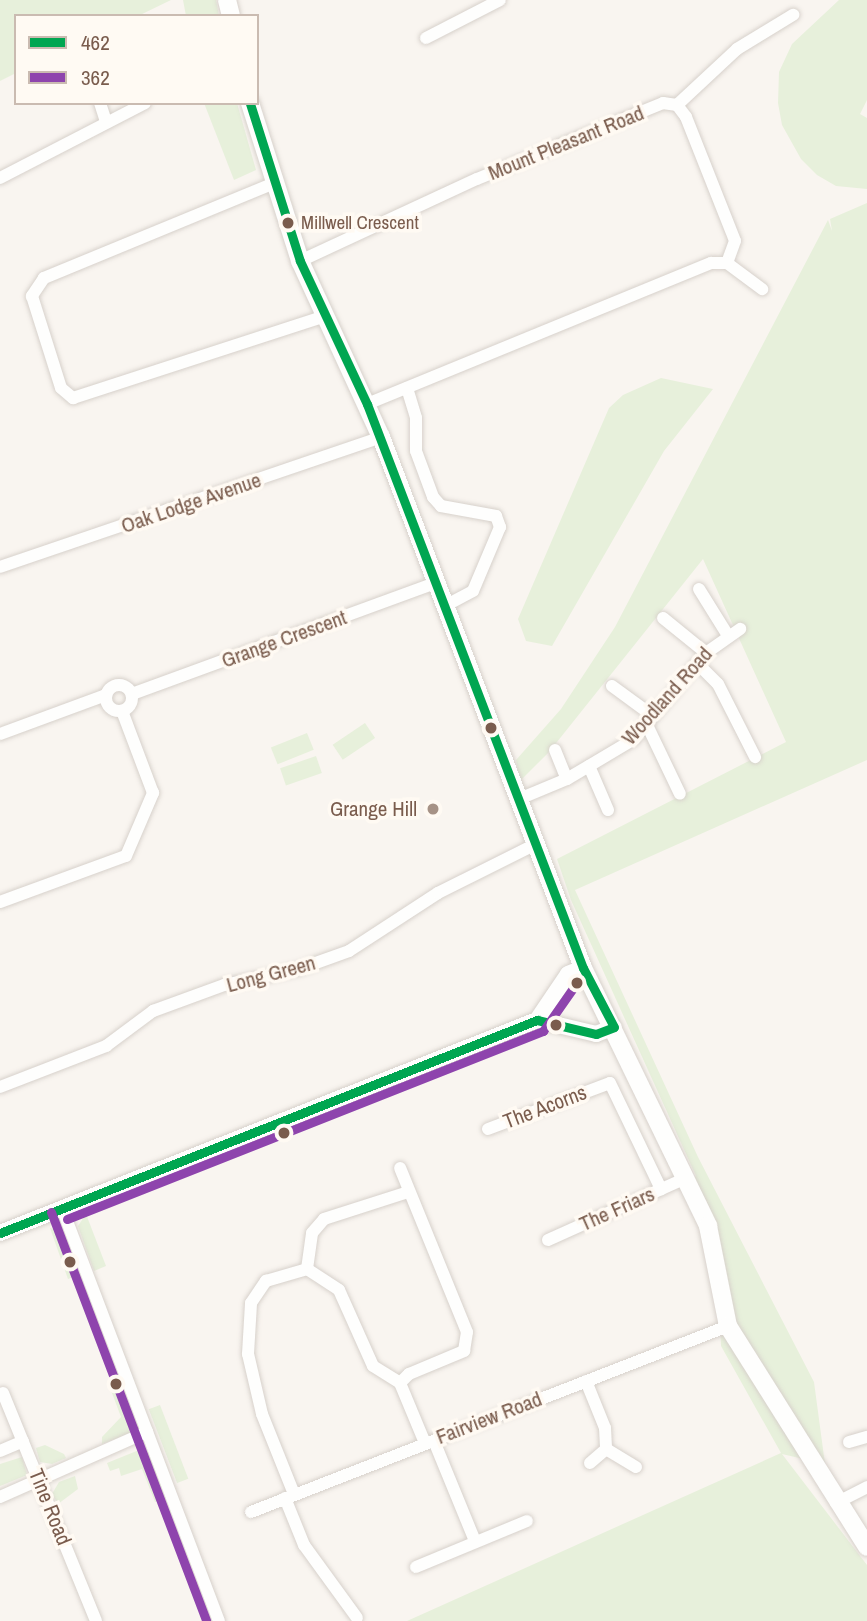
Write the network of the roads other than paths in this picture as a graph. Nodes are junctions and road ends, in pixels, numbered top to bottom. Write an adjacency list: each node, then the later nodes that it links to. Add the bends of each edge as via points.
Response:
1 (500, 0): 3 (street)
2 (793, 15): 7 (street, via 737,49)
3 (426, 38)
4 (101, 105): 8 (street)
5 (141, 105): 8 (street)
6 (251, 105): 10 (main road)
7 (677, 105): 11 (street, Mount Pleasant Road, via 663,103 502,169); 12 (street, via 686,117 735,241)
8 (106, 122): 9 (street)
9 (0, 178)
10 (272, 184): 11 (main road); 14 (street, via 44,278 32,296 61,388 74,398)
11 (300, 261): 14 (main road)
12 (727, 263): 13 (street); 15 (street, via 711,263)
13 (762, 289)
14 (323, 317): 16 (main road)
15 (407, 388): 16 (street); 21 (street, via 416,418 416,451 433,497 442,506 496,516 500,527 473,591)
16 (367, 404): 17 (main road)
17 (381, 437): 18 (street, Oak Lodge Avenue); 19 (main road)
18 (0, 567)
19 (436, 583): 21 (main road); 26 (street, Grange Crescent)
20 (699, 589): 23 (street, Woodland Road, via 734,632)
21 (445, 606): 36 (main road)
22 (663, 618): 23 (street)
23 (706, 653): 24 (street, Woodland Road)
24 (700, 666): 29 (street, Woodland Road); 32 (street, via 718,684)
25 (612, 686): 29 (street)
26 (132, 694): 27 (street, Grange Crescent, via 119,685); 28 (street, via 130,706)
27 (107, 695): 28 (street, via 110,708); 30 (street, Grange Crescent)
28 (122, 711): 39 (street, via 153,793 126,856)
29 (650, 720): 33 (street, Woodland Road, via 634,739); 35 (street)
30 (0, 734)
31 (555, 750): 34 (street)
32 (755, 757)
33 (589, 766): 34 (street, Woodland Road); 37 (street)
34 (567, 779): 36 (street, Woodland Road)
35 (680, 794)
36 (519, 799): 38 (main road)
37 (608, 810)
38 (536, 845): 40 (main road); 43 (street, Long Green, via 439,894 349,951 299,969 224,985 153,1011 106,1046)
39 (0, 902)
40 (583, 968): 41 (street, via 568,974); 42 (main road)
41 (537, 1020): 42 (street, via 596,1034); 49 (street)
42 (614, 1027): 46 (main road)
43 (0, 1087)
44 (488, 1129): 47 (street, The Acorns, via 610,1083)
45 (400, 1168): 48 (street)
46 (687, 1178): 47 (street, The Friars); 53 (main road, via 708,1226)
47 (661, 1189): 51 (street, The Friars)
48 (408, 1192): 52 (street, via 324,1219 312,1233); 55 (street, via 467,1332 464,1351 409,1374)
49 (62, 1209): 50 (street); 57 (street)
50 (0, 1233)
51 (548, 1240)
52 (307, 1269): 55 (street, via 339,1290 373,1366); 68 (street, via 266,1281 251,1303 251,1366)
53 (728, 1326): 54 (street, Fairview Road); 70 (main road)
54 (586, 1381): 60 (street, Fairview Road); 62 (street, via 604,1428)
55 (400, 1383): 60 (street)
56 (4, 1393): 59 (street, Tine Road)
57 (147, 1432): 66 (street); 78 (street)
58 (867, 1437): 61 (street)
59 (23, 1441): 63 (street); 66 (street, Tine Road)
60 (429, 1442): 68 (street, Fairview Road); 73 (street)
61 (849, 1443)
62 (606, 1449): 64 (street); 65 (street)
63 (0, 1451)
64 (590, 1463)
65 (636, 1467)
66 (39, 1478): 69 (street); 77 (street, Tine Road)
67 (867, 1487): 70 (street)
68 (289, 1496): 71 (street, Fairview Road); 76 (street, via 304,1545)
69 (0, 1497)
70 (836, 1503): 74 (main road)
71 (251, 1511)
72 (527, 1521): 73 (street)
73 (475, 1541): 75 (street)
74 (867, 1547)
75 (416, 1567)
76 (357, 1618)
77 (96, 1621)
78 (219, 1621)

